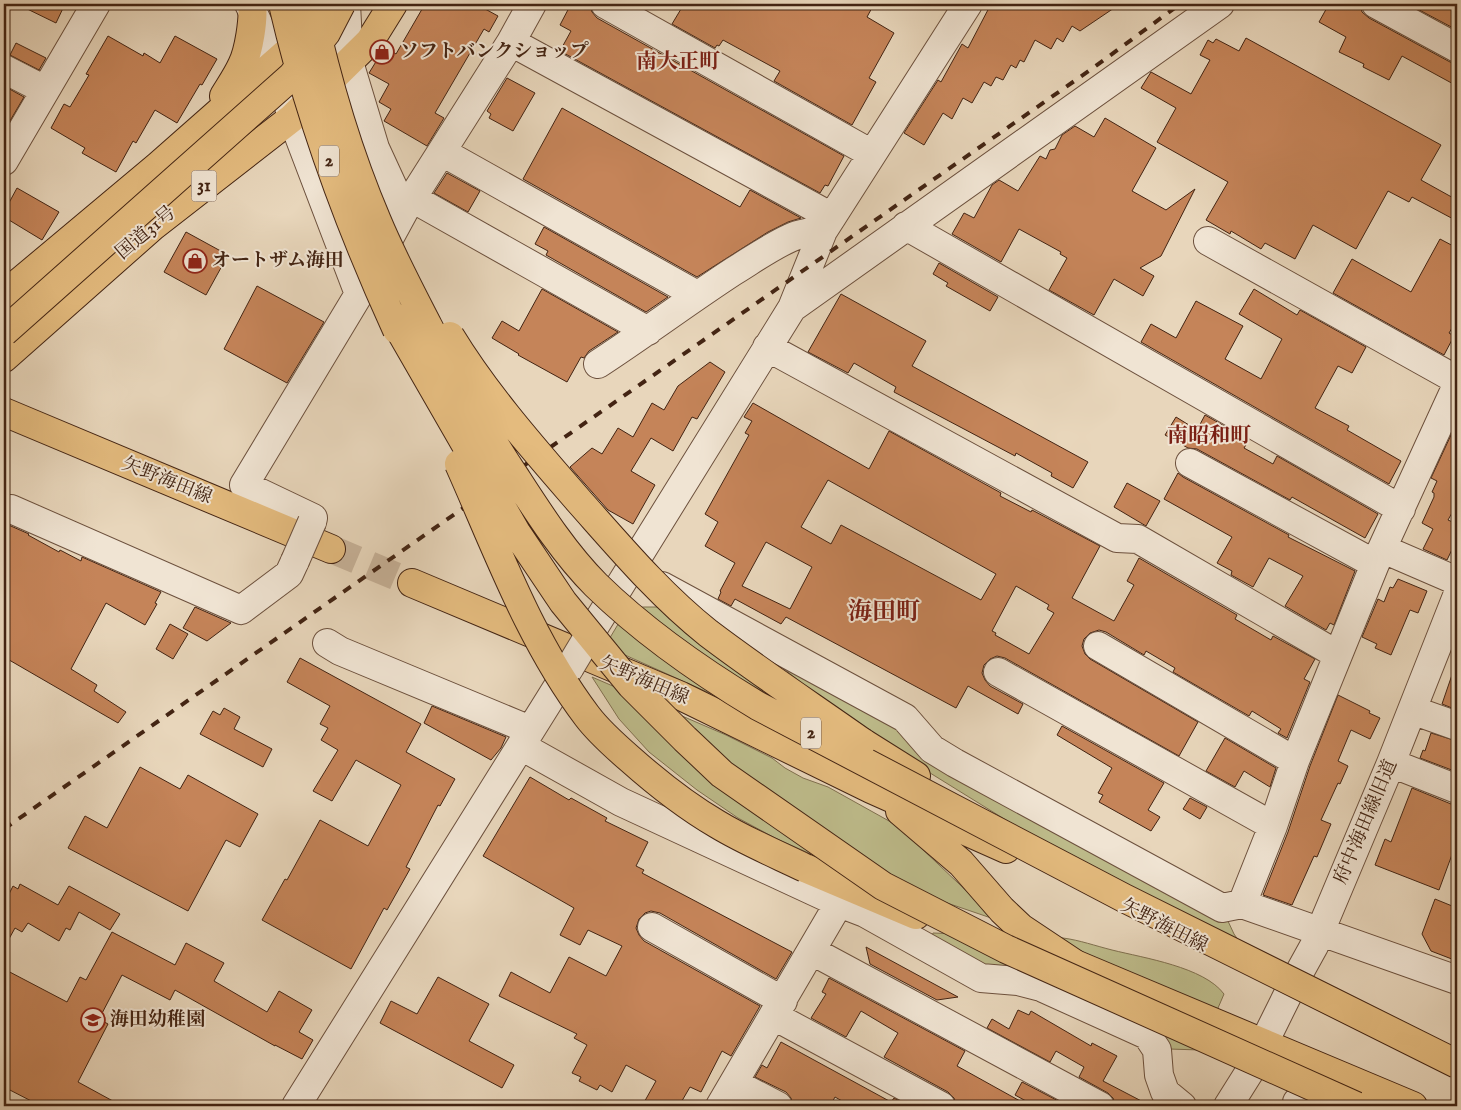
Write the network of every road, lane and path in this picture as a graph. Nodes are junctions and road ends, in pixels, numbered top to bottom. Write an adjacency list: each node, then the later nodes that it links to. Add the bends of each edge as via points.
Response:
1 (96, 4): 17 (street)
2 (283, 4): 33 (main road, 2, bridge, via 323,144)
3 (310, 4): 24 (main road, 2, bridge, via 322,62)
4 (344, 4): 14 (main road, 31); 15 (street); 35 (main road, bridge, via 292,76)
5 (393, 4): 15 (main road, 国道31号 / 31, via 370,41)
6 (532, 4): 12 (street)
7 (605, 4): 21 (street)
8 (968, 4): 21 (street)
9 (1220, 4): 27 (street)
10 (1376, 4): 13 (street)
11 (251, 6): 14 (street); 23 (main road, via 249,41 243,64 225,94)
12 (511, 42): 20 (street); 26 (street)
13 (1457, 48)
14 (276, 61): 18 (street); 23 (main road, 31)
15 (349, 62): 18 (main road, 国道31号 / 31); 25 (street, via 375,148)
16 (4, 69): 17 (street)
17 (45, 90): 19 (street)
18 (292, 118): 29 (street); 37 (main road, 国道31号 / 31, via 152,227)
19 (14, 121): 22 (street)
20 (442, 152): 25 (street); 31 (street)
21 (872, 154): 26 (street)
22 (4, 161)
23 (158, 166): 30 (main road, 31)
24 (362, 186): 63 (main road, bridge, via 455,344 487,391 528,442 669,598 707,632 862,742 1009,830); 75 (main road, 2, bridge, via 454,377 496,448 557,538 595,584 646,630 721,684 758,706 1124,898)
25 (408, 205): 29 (street); 34 (street)
26 (827, 224): 31 (street, via 790,238); 32 (street)
27 (906, 226): 32 (street); 43 (street)
28 (1208, 241): 39 (street)
29 (359, 294): 44 (street, bridge, via 244,484 314,518 289,574 241,610)
30 (4, 295)
31 (698, 295): 34 (street)
32 (792, 308): 36 (street)
33 (390, 312): 69 (main road, bridge, via 543,646 588,717 614,746 679,799 718,825 805,868 918,915); 84 (main road, 2, bridge, via 516,532 563,602 631,685 722,774 883,886 1006,949)
34 (648, 331): 38 (street)
35 (4, 332)
36 (767, 347): 47 (street); 53 (street, via 1117,538 1138,539)
37 (4, 358)
38 (598, 364)
39 (1457, 380)
40 (1457, 385): 43 (street)
41 (4, 412): 45 (main road, 矢野海田線)
42 (1190, 463): 46 (street)
43 (1401, 509): 46 (street)
44 (11, 510)
45 (331, 549)
46 (1379, 557): 48 (street); 53 (street)
47 (630, 568): 57 (street, bridge); 65 (street, via 905,718 932,748 955,763 1222,908)
48 (1457, 581)
49 (412, 583): 60 (main road, 矢野海田線, via 680,696)
50 (1457, 596): 55 (street, 府中海田線旧道)
51 (327, 643): 57 (street)
52 (1098, 646): 58 (street)
53 (1338, 655): 58 (street)
54 (998, 672): 62 (street)
55 (1412, 710): 56 (street); 59 (street, 府中海田線旧道)
56 (1457, 726)
57 (526, 738): 64 (street, via 621,802); 77 (street)
58 (1294, 761): 62 (street)
59 (1391, 763): 61 (street); 67 (street, 府中海田線旧道)
60 (871, 789): 63 (main road, 矢野海田線); 69 (main road, 矢野海田線, via 961,863 1021,928)
61 (1457, 789)
62 (1272, 826): 65 (street)
63 (1078, 881): 71 (main road, 矢野海田線, via 1238,963)
64 (839, 903): 68 (street); 82 (street, via 865,913 980,978 1018,981 1041,987 1147,1035 1158,1050 1159,1075 1165,1092)
65 (1242, 904): 67 (street)
66 (652, 927): 72 (street)
67 (1320, 931): 70 (street); 71 (street, 府中海田線旧道)
68 (812, 951): 72 (street); 81 (street)
69 (1075, 964): 73 (main road, 矢野海田線)
70 (1457, 980)
71 (1293, 984): 73 (street, 府中海田線旧道); 74 (main road, 矢野海田線)
72 (779, 1009): 76 (street); 80 (street)
73 (1264, 1044): 83 (street, 府中海田線旧道); 85 (main road, 矢野海田線)
74 (1445, 1049): 75 (main road, 矢野海田線)
75 (1457, 1063)
76 (734, 1083): 78 (street); 79 (street)
77 (296, 1106)
78 (720, 1106)
79 (778, 1106)
80 (941, 1106)
81 (1100, 1106)
82 (1182, 1106)
83 (1228, 1106)
84 (1356, 1106)
85 (1413, 1106)

